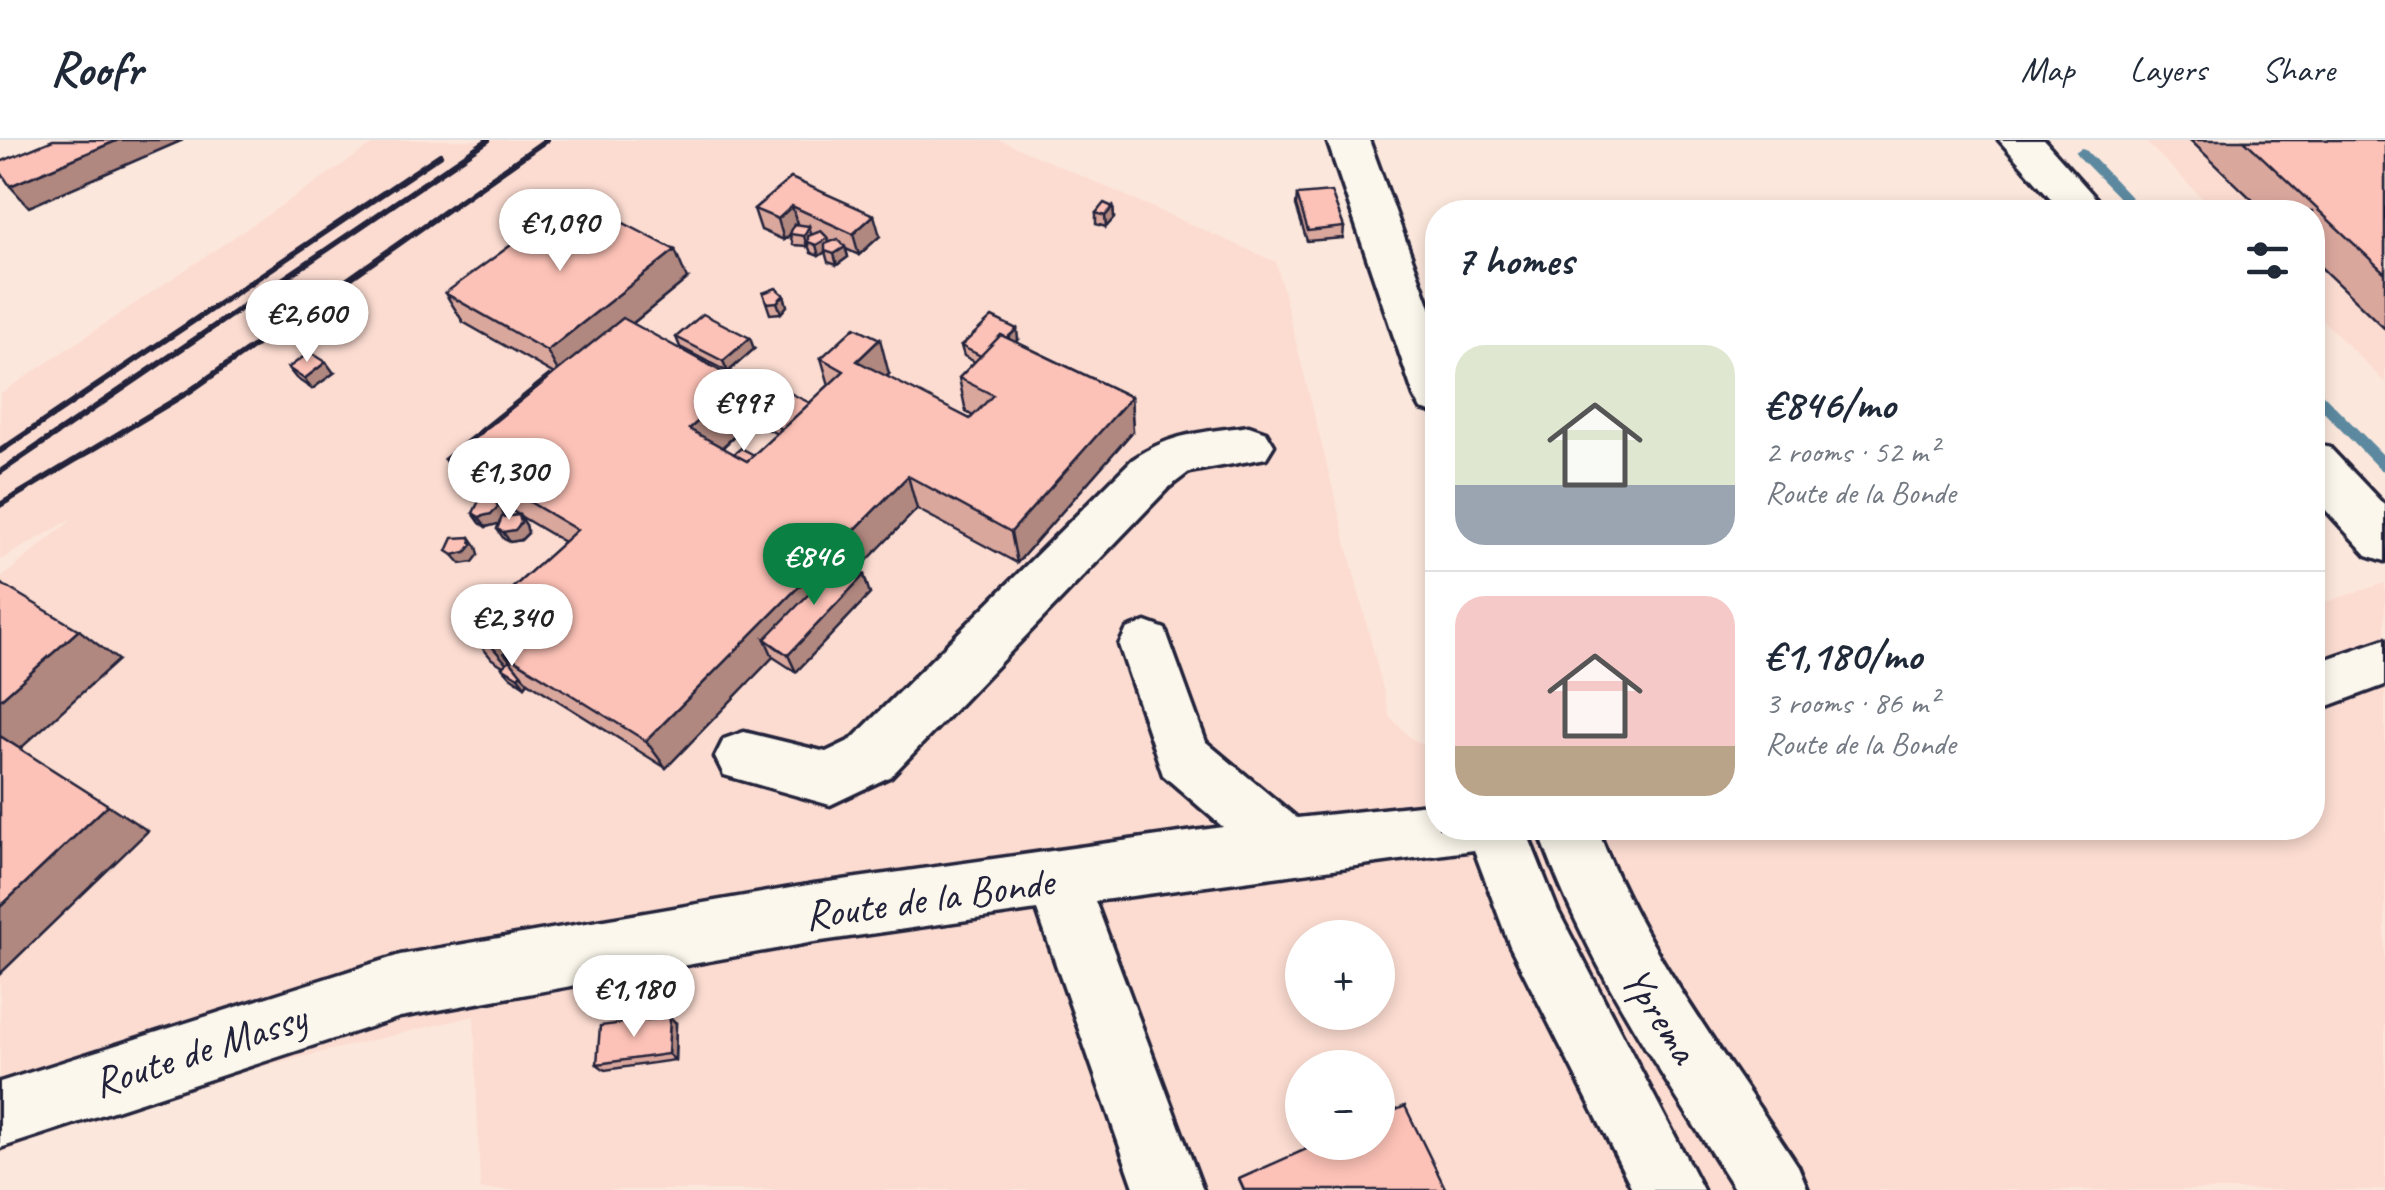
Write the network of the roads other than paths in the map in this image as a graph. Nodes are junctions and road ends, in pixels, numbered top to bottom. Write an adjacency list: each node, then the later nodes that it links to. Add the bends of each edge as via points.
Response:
1 (1348, 140): 4 (street)
2 (2020, 140): 3 (street)
3 (2075, 200)
4 (1425, 359)
5 (1249, 445): 11 (street, via 1177,455 1150,474 871,758 830,779)
6 (2325, 475): 7 (street)
7 (2385, 540)
8 (1146, 645): 15 (street, via 1184,757)
9 (2385, 662): 10 (street)
10 (2325, 683)
11 (744, 757)
12 (1425, 832): 15 (street, Route de la Bonde)
13 (1500, 840): 20 (street, via 1532,925)
14 (1572, 840): 21 (street, Yprema, via 1612,940)
15 (1287, 846): 16 (street, Route de la Bonde)
16 (1056, 878): 17 (street, Route de la Bonde); 19 (street)
17 (400, 986): 18 (street, Route de Massy)
18 (0, 1115)
19 (1169, 1190)
20 (1670, 1190)
21 (1774, 1190)

